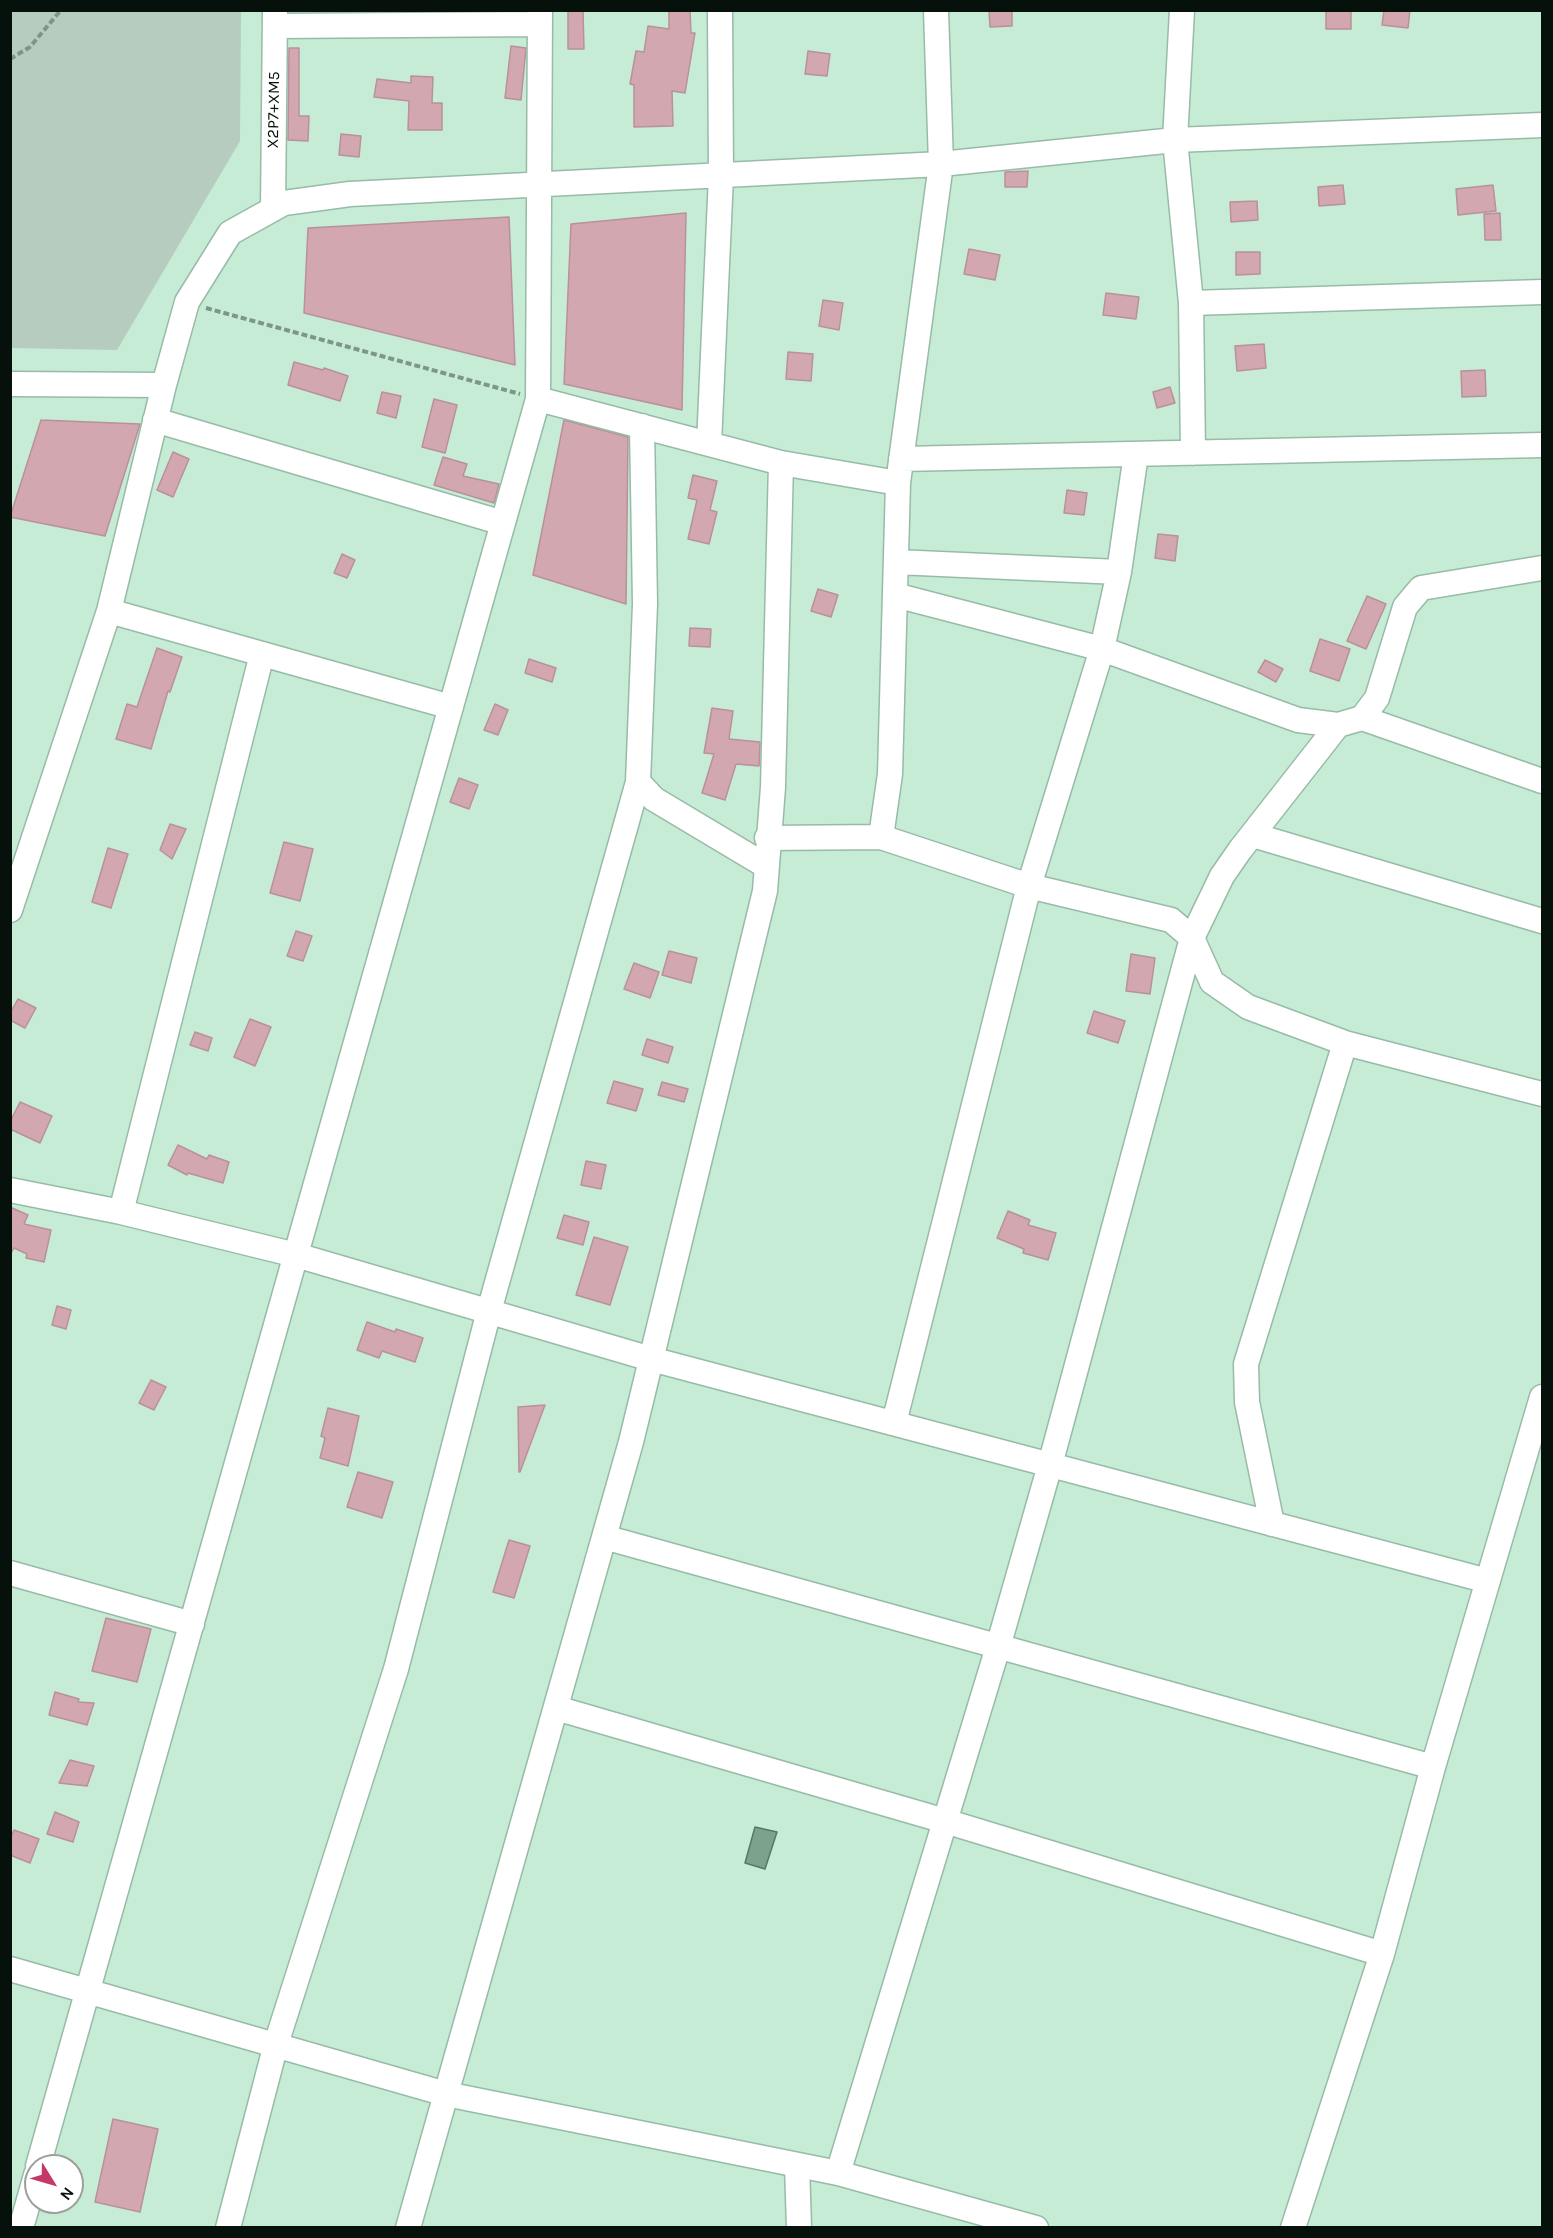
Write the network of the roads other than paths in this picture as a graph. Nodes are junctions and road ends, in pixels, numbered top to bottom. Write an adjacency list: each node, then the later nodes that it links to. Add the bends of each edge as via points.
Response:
1 (720, 10): 9 (street)
2 (936, 10): 8 (street)
3 (1182, 10): 7 (street)
4 (540, 17): 5 (street); 10 (street)
5 (275, 18): 11 (street, X2P7+XM5)
6 (1542, 125): 7 (street)
7 (1175, 140): 8 (street); 13 (street)
8 (941, 164): 9 (street); 23 (street)
9 (721, 176): 10 (street); 19 (street)
10 (539, 186): 11 (street, via 350,194 284,203); 16 (street)
11 (273, 209): 15 (street, via 230,233 187,302)
12 (1542, 292): 13 (street)
13 (1191, 303): 21 (street)
14 (10, 384): 15 (street)
15 (164, 385): 17 (street)
16 (538, 399): 18 (street); 26 (street)
17 (155, 420): 26 (street); 31 (street)
18 (642, 426): 19 (street); 38 (street, via 645,603)
19 (709, 444): 24 (street)
20 (1542, 445): 21 (street)
21 (1193, 453): 22 (street)
22 (1136, 454): 23 (street); 29 (street)
23 (901, 459): 25 (street)
24 (781, 463): 25 (street); 41 (street, via 772,787)
25 (898, 483): 27 (street)
26 (503, 523): 34 (street)
27 (896, 562): 29 (street); 30 (street)
28 (1542, 568): 35 (street, via 1421,588 1405,607 1377,698)
29 (1119, 572): 32 (street)
30 (895, 594): 32 (street); 40 (street, via 890,774)
31 (109, 611): 33 (street); 44 (street)
32 (1102, 649): 36 (street, via 1298,720); 43 (street)
33 (262, 654): 34 (street); 50 (street)
34 (451, 707): 51 (street)
35 (1362, 718): 36 (street); 37 (street)
36 (1338, 725): 39 (street)
37 (1542, 781)
38 (638, 782): 42 (street, via 654,799); 52 (street)
39 (1253, 835): 45 (street); 46 (street, via 1222,876)
40 (881, 837): 41 (street); 43 (street)
41 (767, 838): 42 (street)
42 (766, 866): 53 (street, via 765,891)
43 (1029, 886): 46 (street, via 1171,920); 55 (street)
44 (10, 910)
45 (1542, 921)
46 (1192, 938): 47 (street, via 1212,982 1239,1001); 57 (street)
47 (1345, 1043): 48 (street); 58 (street, via 1246,1364 1247,1402)
48 (1542, 1094)
49 (10, 1190): 50 (street)
50 (121, 1212): 51 (street)
51 (296, 1255): 52 (street); 62 (street)
52 (489, 1311): 53 (street); 70 (street, via 396,1669)
53 (651, 1359): 55 (street); 59 (street)
54 (1542, 1397): 56 (street)
55 (894, 1423): 57 (street)
56 (1536, 1442): 61 (street)
57 (1050, 1465): 58 (street); 63 (street)
58 (1272, 1524): 61 (street)
59 (604, 1537): 63 (street); 64 (street)
60 (10, 1573): 62 (street)
61 (1488, 1581): 65 (street)
62 (192, 1623): 69 (street)
63 (998, 1647): 65 (street); 66 (street)
64 (556, 1708): 66 (street); 71 (street)
65 (1433, 1767): 67 (street)
66 (945, 1821): 67 (street); 74 (street)
67 (1382, 1954): 79 (street)
68 (10, 1969): 69 (street)
69 (88, 1989): 70 (street); 72 (street)
70 (276, 2044): 71 (street); 75 (street)
71 (446, 2094): 73 (street); 76 (street)
72 (41, 2154)
73 (797, 2165): 74 (street); 77 (street)
74 (838, 2173): 78 (street)
75 (228, 2228)
76 (408, 2228)
77 (799, 2228)
78 (1035, 2228)
79 (1293, 2228)

